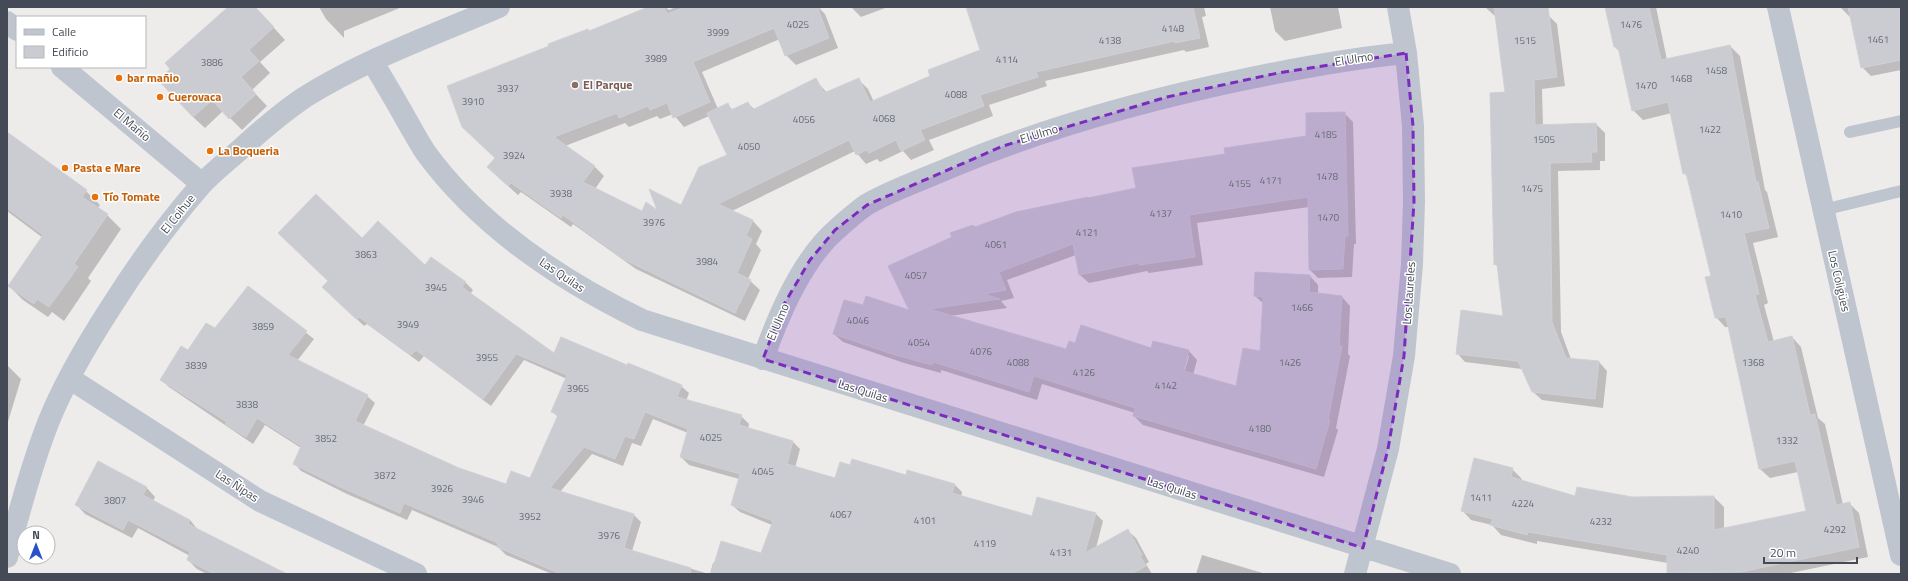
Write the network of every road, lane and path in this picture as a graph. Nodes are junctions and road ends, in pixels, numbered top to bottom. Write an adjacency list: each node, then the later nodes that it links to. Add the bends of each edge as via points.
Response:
1 (499, 7): 7 (street, El Coihue)
2 (1398, 7): 6 (street, Los Laureles)
3 (1778, 7): 13 (street, Los Coligües)
4 (7, 22): 5 (street)
5 (16, 29)
6 (1406, 53): 14 (street, El Ulmo, via 1371,56 1278,73 1144,103 1004,146 867,205 835,230 810,260 783,306); 16 (street, Los Laureles, via 1413,126 1412,264 1404,356 1388,449)
7 (372, 61): 11 (street, El Coihue, via 337,78 297,103 254,137); 14 (street, Las Quilas, via 425,152 470,206 503,233 600,300 642,320)
8 (63, 68): 11 (street, El Mañío)
9 (1901, 121): 10 (lane)
10 (1850, 132)
11 (202, 184): 15 (street, El Coihue, via 128,280)
12 (1901, 191): 13 (lane)
13 (1823, 210): 17 (street, Los Coligües)
14 (764, 359): 16 (street, Las Quilas)
15 (69, 378): 18 (street, El Coihue, via 48,423); 19 (street, Las Ñipas, via 260,501)
16 (1363, 548): 20 (street, Los Laureles); 21 (street, Las Quilas)
17 (1901, 554)
18 (7, 557)
19 (416, 574)
20 (1355, 574)
21 (1450, 574)

